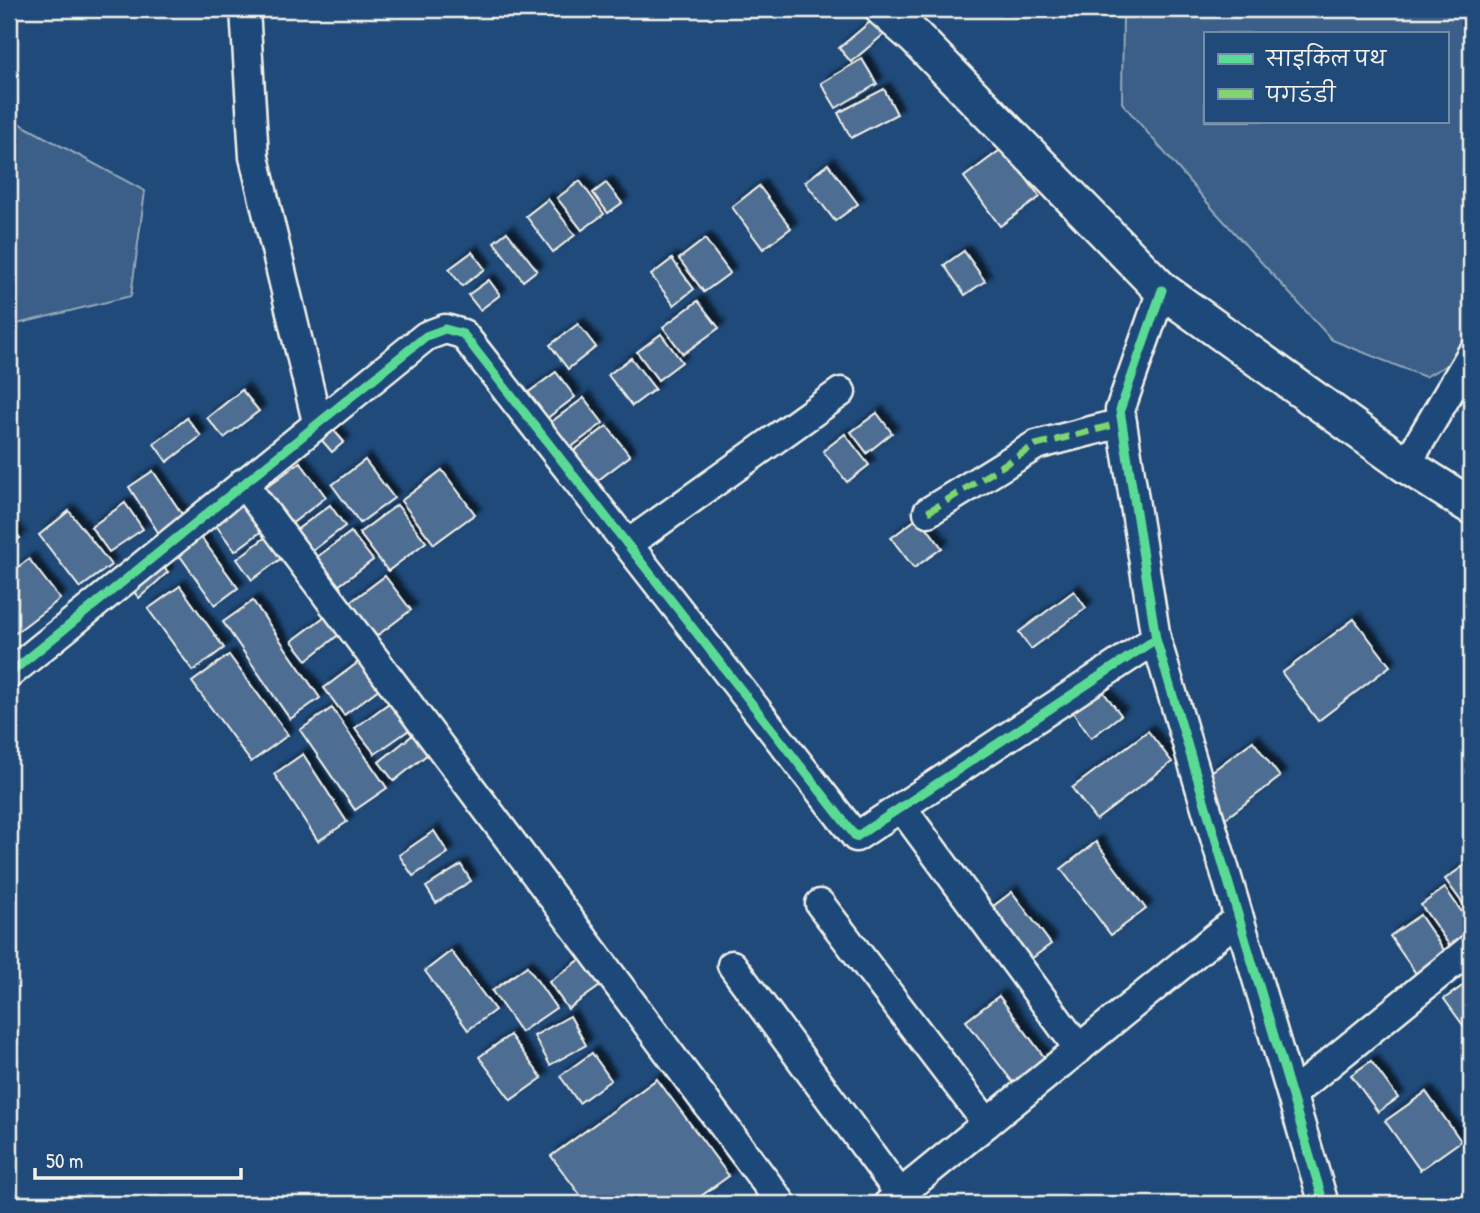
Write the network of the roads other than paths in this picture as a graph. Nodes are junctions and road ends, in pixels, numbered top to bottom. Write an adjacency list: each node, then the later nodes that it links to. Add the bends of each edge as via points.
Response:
1 (245, 9): 6 (street, via 254,157)
2 (883, 9): 3 (street)
3 (1162, 290): 7 (street, via 1120,410); 8 (street)
4 (1471, 355): 8 (street)
5 (841, 392): 12 (street)
6 (317, 422): 9 (street); 12 (street, via 426,336 445,329 463,334)
7 (1122, 423): 11 (street, via 1036,445); 13 (street)
8 (1406, 465): 10 (street)
9 (243, 483): 14 (street); 24 (street)
10 (1471, 506)
11 (928, 512)
12 (628, 544): 15 (street, via 856,837)
13 (1156, 639): 15 (street); 17 (street)
14 (9, 674)
15 (901, 807): 20 (street)
16 (820, 904): 22 (street)
17 (1239, 918): 20 (street); 21 (street)
18 (1471, 948): 21 (street)
19 (732, 965): 23 (street)
20 (1079, 1049): 22 (street)
21 (1292, 1094): 25 (street)
22 (987, 1123): 23 (street)
23 (894, 1199)
24 (782, 1204)
25 (1324, 1204)

